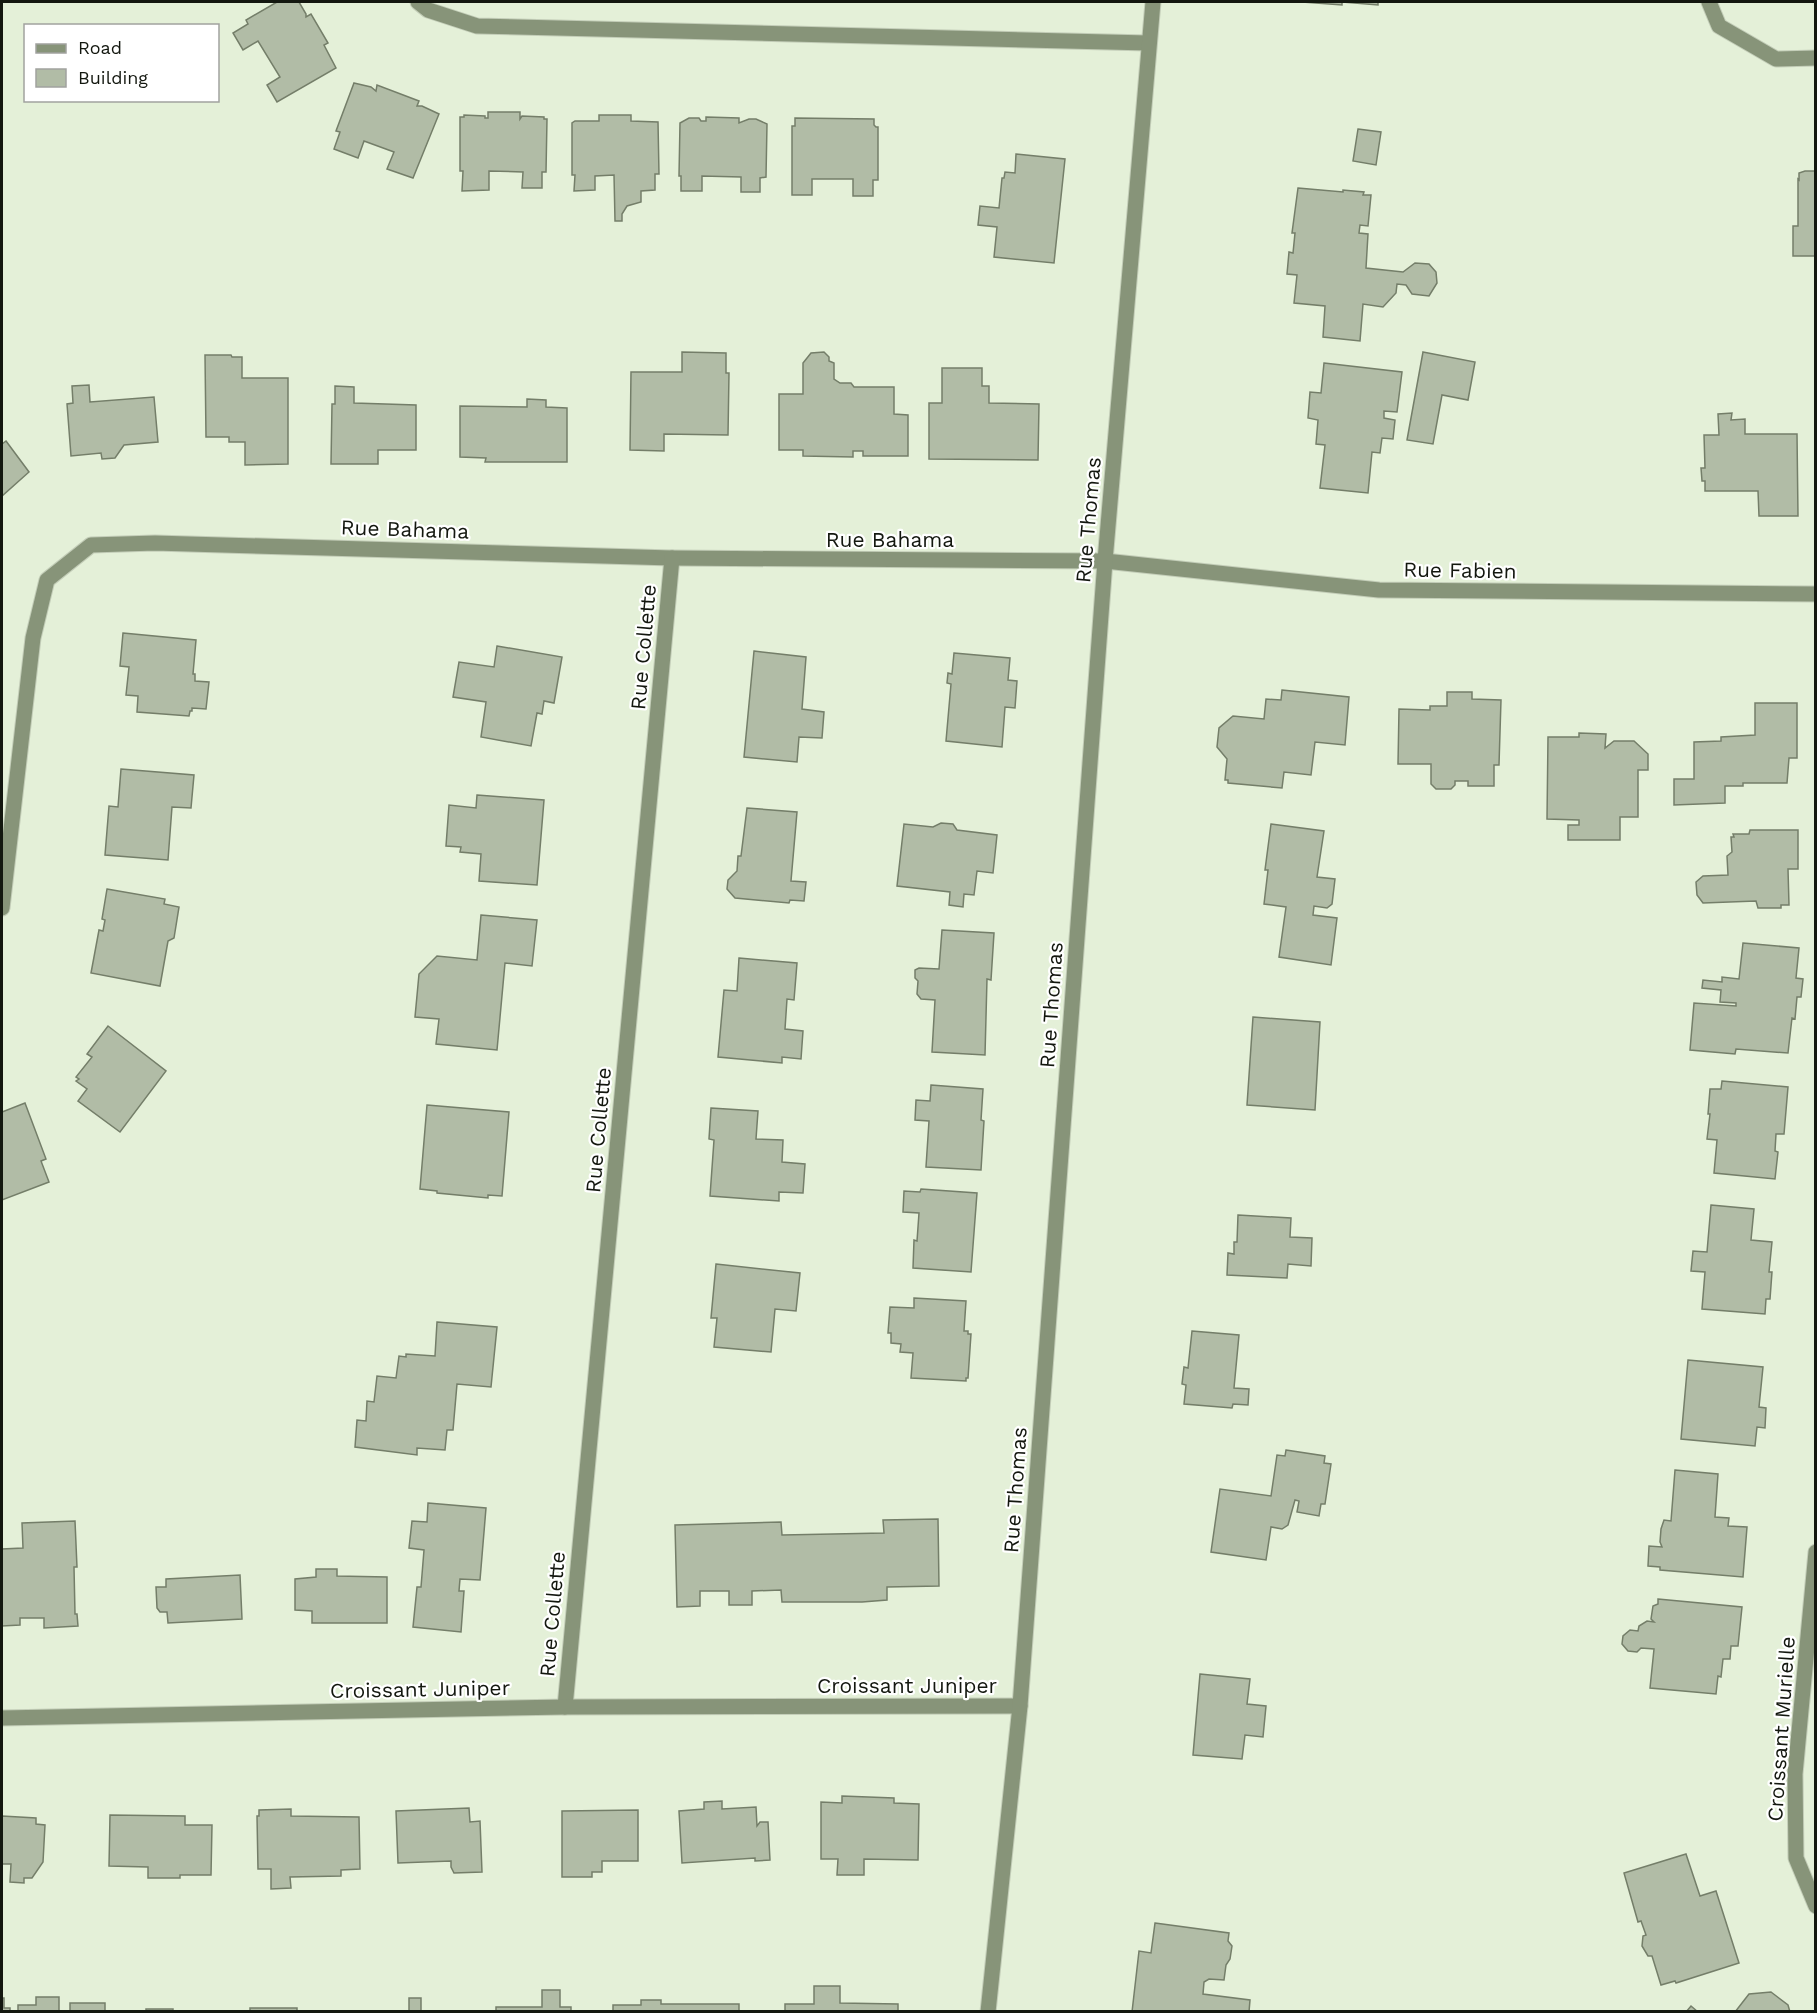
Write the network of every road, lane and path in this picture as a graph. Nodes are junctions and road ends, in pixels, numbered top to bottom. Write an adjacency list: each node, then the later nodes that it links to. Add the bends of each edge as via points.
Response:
1 (418, 2): 4 (street, via 428,10 477,26)
2 (1153, 2): 4 (street, Rue Thomas)
3 (1709, 2): 5 (street, via 1719,26 1776,59)
4 (1148, 43): 7 (street, Rue Thomas)
5 (1815, 58)
6 (672, 558): 7 (street, Rue Bahama); 9 (street, Rue Bahama, via 155,543 91,545 47,580 33,638); 12 (street, Rue Collette)
7 (1105, 561): 8 (street, Rue Fabien, via 1379,590); 11 (street, Rue Thomas)
8 (1815, 594)
9 (2, 908)
10 (1815, 1552): 14 (street, Croissant Murielle, via 1796,1786 1796,1858)
11 (1020, 1706): 12 (street, Croissant Juniper); 15 (street, Rue Thomas)
12 (564, 1707): 13 (street, Croissant Juniper)
13 (2, 1718)
14 (1815, 1906)
15 (988, 2012)

